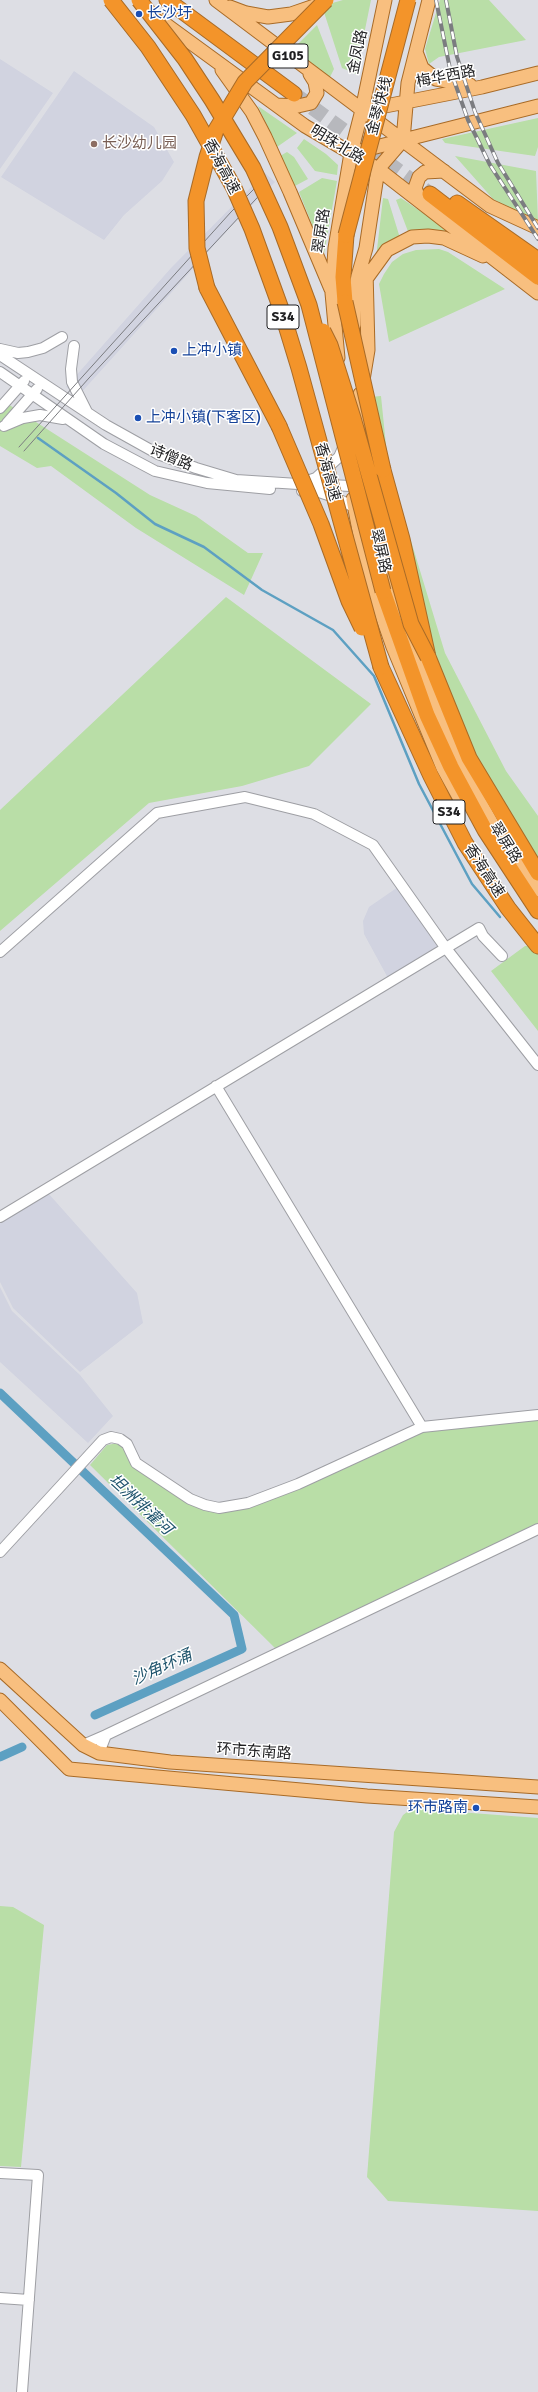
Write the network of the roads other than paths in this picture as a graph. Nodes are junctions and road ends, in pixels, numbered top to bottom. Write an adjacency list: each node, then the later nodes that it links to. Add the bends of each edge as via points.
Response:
1 (111, 0): 54 (highway, 香海高速 / S34, bridge, via 170,78 234,188 281,309)
2 (133, 0): 13 (main road, 明珠北路)
3 (139, 0): 34 (highway, 香海高速 / S34, bridge, via 197,76 253,168 280,227)
4 (167, 0): 5 (highway, G105, via 297,90)
5 (184, 0)
6 (326, 0): 58 (highway, bridge, via 245,82 216,130 204,164 196,201 197,248 208,288 279,426 322,524 350,601)
7 (332, 0): 11 (main road, via 291,14 268,17 246,13)
8 (385, 0): 20 (main road, 金凤路)
9 (408, 0): 57 (highway, 金琴快线, bridge, via 346,235 343,277 346,302 383,470 402,539)
10 (429, 0): 12 (main road)
11 (217, 1): 14 (main road, G105)
12 (416, 52): 16 (main road, via 422,68 436,80); 17 (main road)
13 (217, 62): 18 (main road, 明珠北路); 32 (main road, via 252,112 265,137)
14 (307, 70): 18 (main road, via 315,82 315,99 304,106); 20 (main road, G105)
15 (538, 73): 16 (main road, 梅华西路)
16 (482, 87): 17 (main road, 梅华西路)
17 (405, 102): 20 (main road, 梅华西路); 21 (main road)
18 (277, 105): 22 (main road, 明珠北路, via 305,126)
19 (538, 106): 21 (main road)
20 (362, 110): 21 (main road, G105); 22 (main road)
21 (403, 140): 22 (main road); 23 (main road); 24 (main road, G105)
22 (351, 153): 23 (main road, 明珠北路); 32 (main road, 翠屏路, via 335,248)
23 (378, 169): 25 (main road, 明珠北路); 27 (main road, 翠屏路)
24 (444, 171): 25 (main road, via 425,172 419,176 415,188); 26 (main road, G105, via 490,206)
25 (428, 194): 28 (highway, 明珠北路); 29 (main road, 明珠北路); 30 (highway, 明珠北路)
26 (538, 228)
27 (366, 248): 31 (main road); 44 (main road, 翠屏路, via 358,276 354,315)
28 (538, 260)
29 (495, 262): 31 (main road, via 449,240 436,236 420,236 387,250); 33 (main road, 明珠北路)
30 (538, 277)
31 (366, 279): 44 (main road, via 368,350)
32 (332, 293): 49 (main road, 翠屏路)
33 (538, 293)
34 (309, 305): 57 (highway, bridge, via 330,345 411,624); 61 (highway, 香海高速 / S34, bridge, via 383,591 427,715 485,830)
35 (62, 337): 37 (street, via 43,348 28,352 18,353)
36 (74, 346): 46 (street, via 72,382)
37 (0, 349)
38 (0, 356): 40 (street, 诗僧路)
39 (0, 372): 42 (street, 诗僧路)
40 (29, 376): 41 (street, 诗僧路); 42 (street)
41 (42, 384): 43 (street); 46 (street, 诗僧路)
42 (20, 385): 43 (street, 诗僧路); 45 (street)
43 (33, 394): 47 (street, 诗僧路); 48 (street)
44 (360, 396): 50 (main road, 翠屏路)
45 (0, 408)
46 (88, 414): 51 (street, 诗僧路, via 158,454 196,468 236,480)
47 (73, 422): 48 (street, via 44,414 23,418); 53 (street, 诗僧路, via 104,444 155,471 252,488)
48 (2, 428)
49 (346, 440): 51 (street, 诗僧路, via 339,457 326,471 316,478); 52 (main road, 翠屏路)
50 (366, 448): 52 (street, via 361,468); 55 (main road, 翠屏路)
51 (298, 484): 52 (street)
52 (349, 484): 53 (street); 55 (street, via 364,492); 56 (main road, 翠屏路)
53 (319, 492): 54 (street, 诗僧路)
54 (334, 497): 56 (street, 诗僧路); 58 (highway, 香海高速 / S34, bridge)
55 (372, 501): 60 (main road, 翠屏路, via 409,643 458,763 498,834)
56 (354, 507): 62 (main road, 翠屏路, via 372,587 418,712 443,768 477,829)
57 (428, 657): 59 (highway, via 469,758)
58 (381, 667): 63 (highway, 香海高速 / S34, via 465,843 508,908)
59 (538, 873)
60 (538, 890)
61 (538, 911)
62 (538, 918)
63 (538, 946)
64 (445, 947): 65 (street, via 373,844 314,814 245,797 157,812); 66 (street, via 479,928); 67 (street); 68 (street)
65 (0, 952)
66 (502, 956)
67 (538, 1065)
68 (216, 1086): 69 (street); 71 (street)
69 (0, 1217)
70 (538, 1415): 71 (street)
71 (422, 1427): 73 (street, via 298,1484 248,1504 220,1508 204,1505 190,1498 136,1463 127,1444 110,1437 103,1440)
72 (538, 1529): 76 (street)
73 (0, 1552)
74 (0, 1669): 77 (main road, 环市东南路)
75 (0, 1700): 80 (main road, via 69,1769 367,1796)
76 (106, 1735): 77 (street); 78 (street)
77 (83, 1744): 78 (main road, 环市东南路)
78 (99, 1754): 79 (main road, 环市东南路, via 170,1762)
79 (538, 1787)
80 (538, 1807)
81 (0, 2173): 83 (street, via 38,2174)
82 (0, 2298): 83 (street)
83 (28, 2300): 84 (street)
84 (22, 2392)

